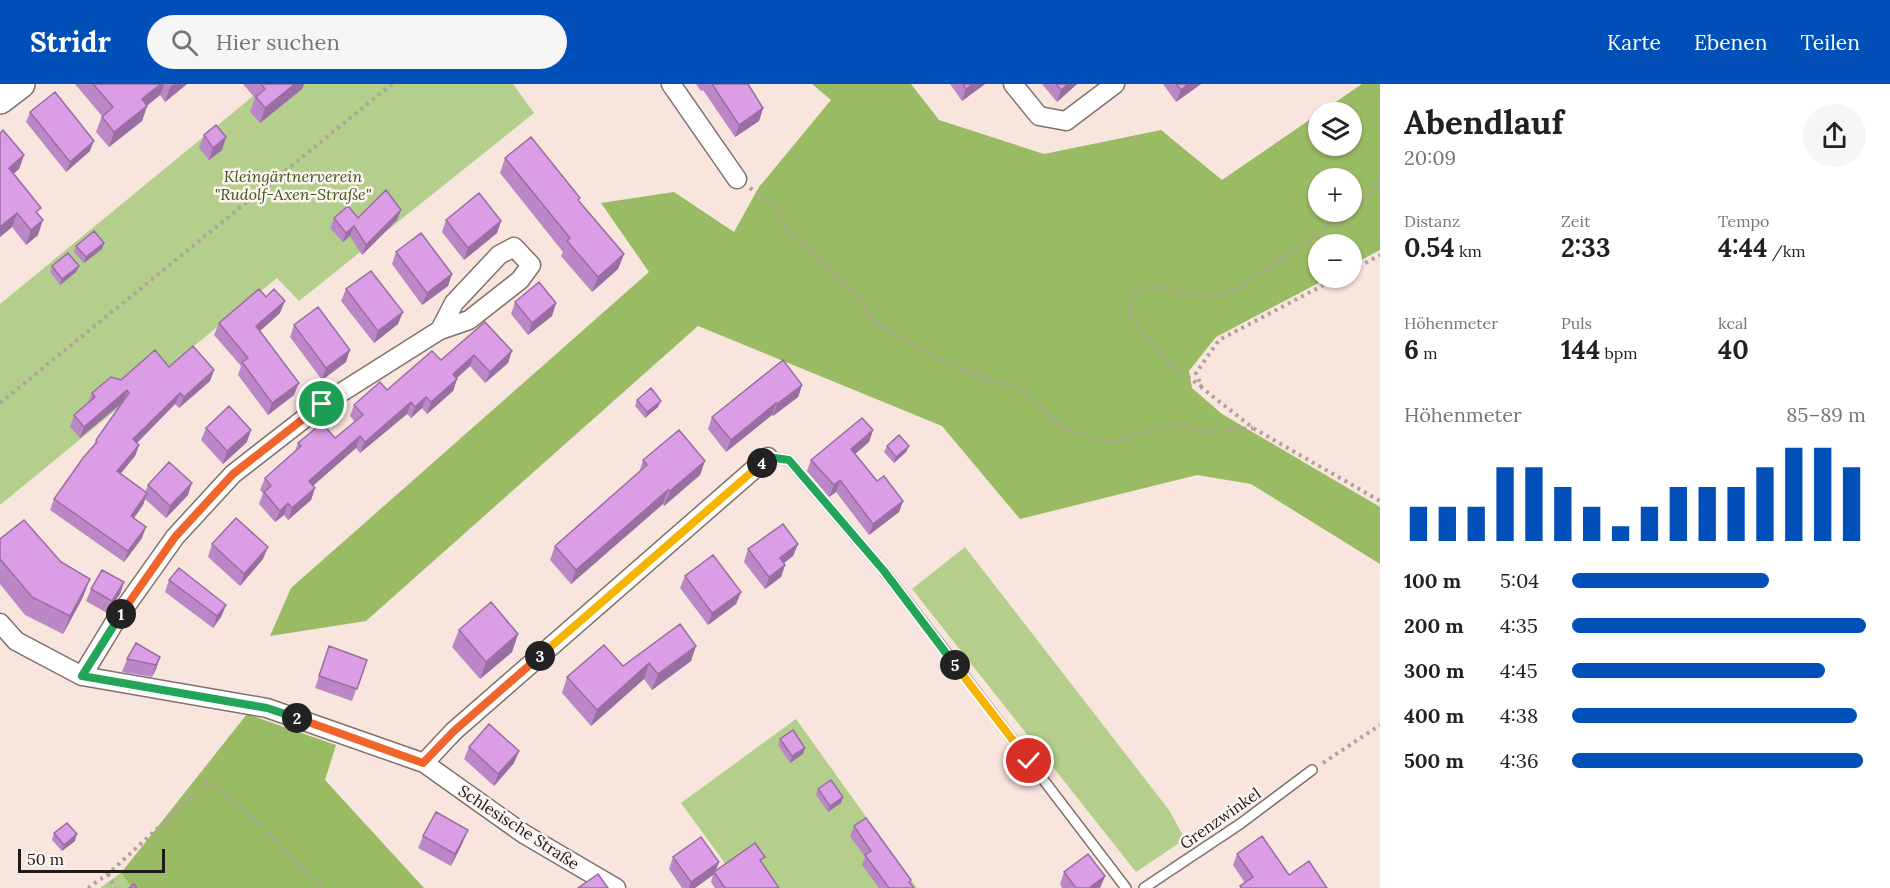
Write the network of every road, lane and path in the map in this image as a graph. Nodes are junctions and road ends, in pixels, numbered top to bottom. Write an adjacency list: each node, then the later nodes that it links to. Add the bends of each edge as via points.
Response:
1 (21, 84): 6 (main road)
2 (392, 84): 16 (path)
3 (671, 84): 7 (street)
4 (1013, 84): 5 (street, via 1039,116 1066,121)
5 (1114, 84)
6 (0, 100)
7 (737, 179): 17 (path, via 778,208 786,230 866,304 871,320 947,364 1023,391 1065,429 1109,442 1181,424 1207,432)
8 (1380, 179): 9 (path)
9 (1362, 200)
10 (1334, 222): 15 (path, via 1240,287 1213,297 1144,288 1132,299 1129,316 1169,363)
11 (1380, 255): 12 (path)
12 (1362, 265)
13 (1319, 288): 15 (path, via 1219,340 1196,373)
14 (440, 330): 14 (street, via 469,320 520,280 531,265 514,247 498,255 454,303); 21 (street, via 322,404 233,474 175,537)
15 (1202, 388): 17 (path)
16 (0, 403)
17 (1252, 428): 19 (path)
18 (768, 457): 23 (street, via 454,731); 30 (lane, via 789,460 884,571)
19 (1380, 501)
20 (0, 623): 21 (street, Schlesische Straße, via 16,641)
21 (82, 676): 23 (street, Schlesische Straße, via 267,708)
22 (1380, 725): 24 (path)
23 (423, 763): 29 (street, Schlesische Straße, via 524,834)
24 (1312, 770): 31 (lane, Grenzwinkel)
25 (108, 874): 26 (path); 27 (path); 28 (path, via 209,781 262,825)
26 (88, 888)
27 (114, 888)
28 (320, 888)
29 (616, 888)
30 (1126, 888)
31 (1144, 888)

